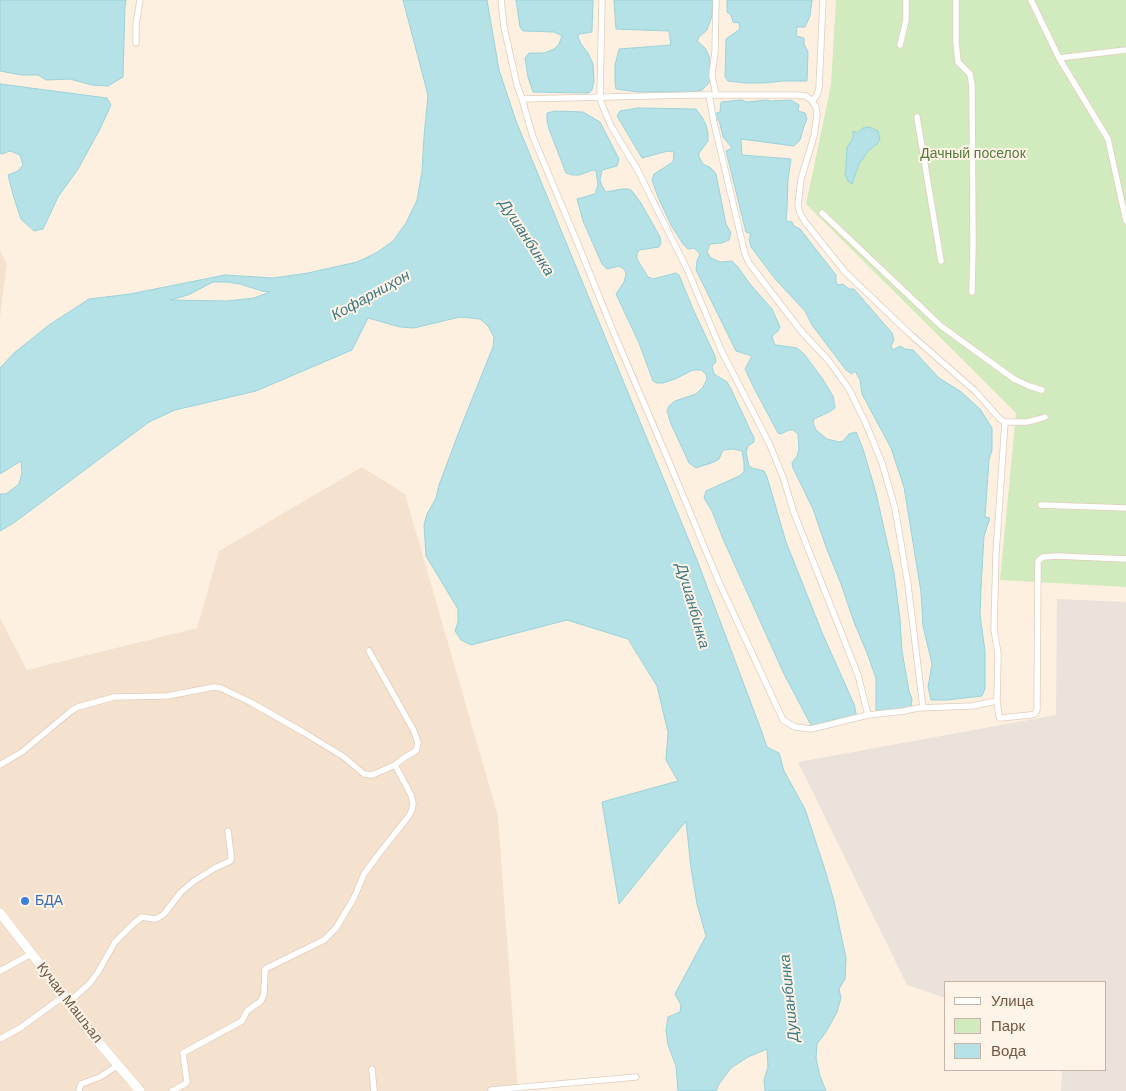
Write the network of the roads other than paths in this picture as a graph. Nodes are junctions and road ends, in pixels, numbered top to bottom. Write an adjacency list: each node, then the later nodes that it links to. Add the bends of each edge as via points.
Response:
1 (140, 0): 9 (street)
2 (501, 0): 16 (street, via 506,37)
3 (602, 0): 15 (street)
4 (716, 0): 14 (street, via 712,75)
5 (823, 0): 17 (street, via 819,88)
6 (906, 0): 10 (street, via 906,20)
7 (956, 0): 22 (street, via 958,62 970,74 972,86)
8 (1031, 0): 12 (street)
9 (136, 43)
10 (900, 45)
11 (1126, 50): 12 (street)
12 (1059, 58): 20 (street, via 1108,139)
13 (709, 95): 14 (street); 15 (street); 31 (street, via 749,263 848,389 882,463 895,508 908,585)
14 (716, 95): 17 (street, via 797,95)
15 (600, 97): 16 (street); 32 (street, via 611,126 637,169 688,271 721,350 769,443 858,675)
16 (522, 99): 32 (street, via 534,137 613,331 718,580 783,720 795,727 811,729)
17 (812, 101): 25 (street, via 817,115 798,205 805,222 846,272)
18 (917, 117): 21 (street)
19 (822, 213): 23 (street, via 941,326 1014,379)
20 (1126, 221)
21 (941, 261)
22 (972, 292)
23 (1042, 390)
24 (1045, 417): 25 (street, via 1027,422)
25 (1005, 422): 30 (street, via 996,553 994,630 998,654)
26 (1041, 505): 27 (street)
27 (1126, 508)
28 (1126, 559): 30 (street, via 1040,558 1037,710 1030,715 1000,718)
29 (368, 651): 34 (street, via 418,743 416,751)
30 (997, 701): 31 (street, via 972,706)
31 (923, 708): 32 (street)
32 (868, 715)
33 (0, 765): 34 (street, via 22,752 78,707 114,697 167,696 214,687 252,703 303,732 344,757 364,774 372,775)
34 (395, 765): 47 (street, via 411,795 412,810 364,874 336,928 318,944 265,969 261,1001 247,1011 242,1021 183,1053 187,1082)
35 (228, 831): 39 (street, via 230,861 194,881 158,918 142,917 132,924 115,942 90,983)
36 (0, 913): 37 (main road, Кучаи Машъал)
37 (31, 954): 38 (street); 39 (main road, Кучаи Машъал)
38 (0, 971)
39 (66, 999): 40 (street); 41 (main road, Кучаи Машъал)
40 (0, 1039)
41 (118, 1065): 45 (street, via 81,1084); 46 (main road, Кучаи Машъал)
42 (372, 1069): 48 (street)
43 (636, 1077): 44 (street)
44 (492, 1090)
45 (78, 1091)
46 (140, 1091)
47 (172, 1091)
48 (374, 1091)

